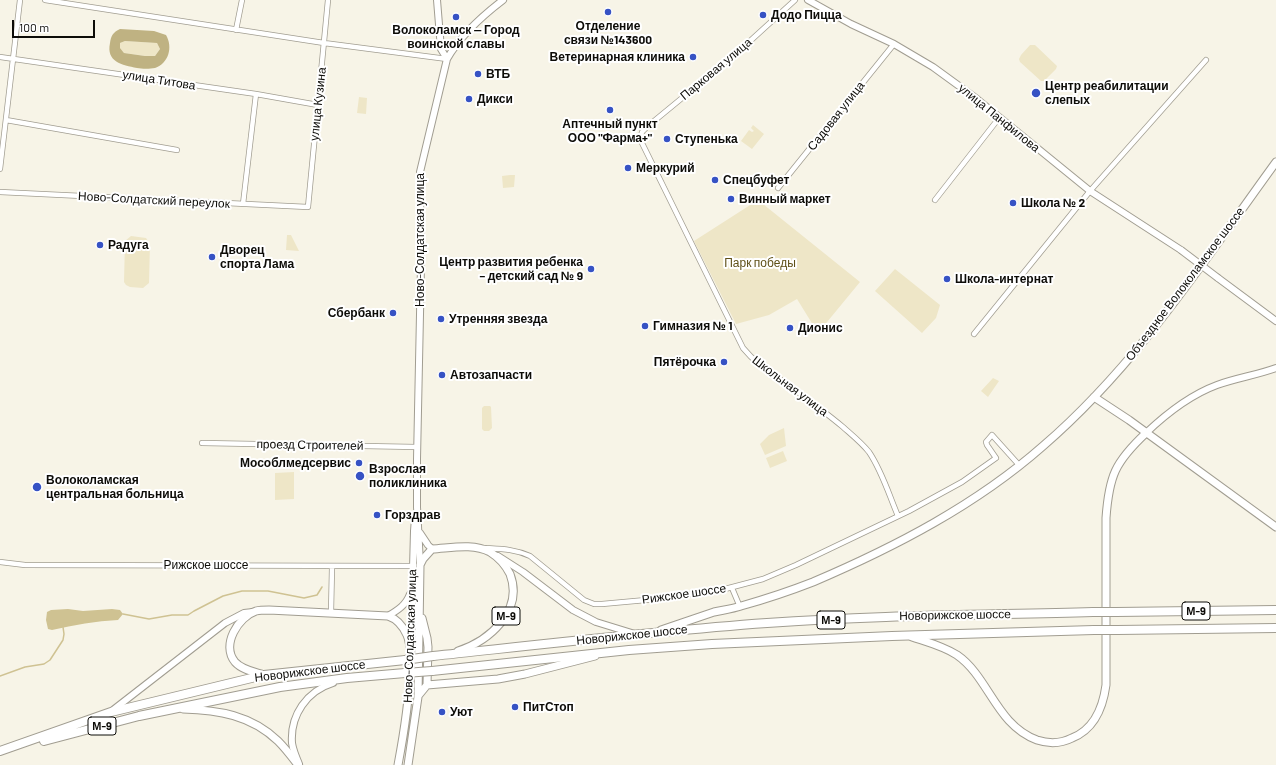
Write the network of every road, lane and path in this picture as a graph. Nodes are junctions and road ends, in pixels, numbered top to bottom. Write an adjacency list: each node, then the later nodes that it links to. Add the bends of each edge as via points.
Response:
1 (20, 0): 13 (street)
2 (45, 0): 9 (street)
3 (242, 0): 9 (street)
4 (328, 0): 10 (street, улица Кузина)
5 (438, 0): 14 (main road, via 441,49)
6 (503, 0): 14 (main road, Ново-Солдатская улица, via 464,36)
7 (795, 0): 20 (street, Парковая улица, via 738,52 648,126)
8 (808, 0): 11 (main road, улица Панфилова)
9 (236, 30): 10 (street)
10 (324, 43): 14 (street); 17 (street, улица Кузина)
11 (894, 44): 18 (main road, улица Панфилова, via 933,67); 24 (street, Садовая улица)
12 (0, 57): 13 (street, улица Титова)
13 (14, 58): 16 (street, улица Титова); 19 (street)
14 (447, 60): 36 (main road, Ново-Солдатская улица, via 420,172 421,266)
15 (1206, 60): 25 (street)
16 (256, 94): 17 (street, улица Титова); 28 (street)
17 (318, 105): 29 (street, улица Кузина)
18 (999, 118): 25 (main road, улица Панфилова); 27 (street)
19 (6, 120): 21 (street); 23 (street)
20 (640, 139): 39 (street, Школьная улица, via 743,348 764,369 832,418 868,452 881,475)
21 (178, 150)
22 (1276, 162): 33 (main road, Объездное Волоколамское шоссе, via 1153,331)
23 (0, 170)
24 (778, 188)
25 (1090, 191): 30 (main road, улица Панфилова, bridge, via 1181,250); 31 (street)
26 (0, 192): 28 (street, Ново-Солдатский переулок)
27 (935, 200)
28 (244, 204): 29 (street, Ново-Солдатский переулок)
29 (308, 207)
30 (1276, 321)
31 (974, 334)
32 (1276, 368): 34 (main road, via 1200,393 1174,408)
33 (1094, 397): 34 (main road); 37 (main road, Объездное Волоколамское шоссе, via 1055,436)
34 (1146, 433): 40 (main road); 60 (main road, via 1115,469 1108,496 1106,685 1099,712 1085,731 1072,739 1055,743 1029,737 1006,718 957,655)
35 (202, 443): 36 (street, проезд Строителей)
36 (417, 447): 38 (main road, Ново-Солдатская улица)
37 (1019, 465): 39 (street, Рижское шоссе, via 992,435 986,442 995,457 994,460 962,482); 51 (main road, Объездное Волоколамское шоссе, via 954,511 870,557 812,582)
38 (417, 507): 41 (main road, Ново-Солдатская улица); 47 (main road, Ново-Солдатская улица)
39 (898, 516): 49 (street, Рижское шоссе, via 796,565 763,579)
40 (1276, 527)
41 (419, 532): 43 (main road); 46 (main road, Ново-Солдатская улица)
42 (473, 547): 43 (main road); 44 (main road, М-9); 49 (street, Рижское шоссе, via 520,551 530,556 584,600 594,604 657,599)
43 (432, 550): 46 (main road)
44 (491, 553): 59 (main road, М-9, via 523,572 573,610 596,622); 63 (main road, М-9, via 504,564 512,580 513,594 507,614 495,629 480,641)
45 (0, 562): 48 (street, Рижское шоссе, via 25,565)
46 (420, 565): 52 (main road, Ново-Солдатская улица)
47 (412, 566): 48 (street, Рижское шоссе); 50 (main road, Ново-Солдатская улица)
48 (332, 567): 55 (street)
49 (732, 588): 51 (street)
50 (412, 590): 56 (main road, via 400,609); 61 (main road, Ново-Солдатская улица)
51 (740, 607): 58 (main road, Объездное Волоколамское шоссе, via 714,612)
52 (420, 610): 66 (main road, via 428,648); 67 (main road, Ново-Солдатская улица)
53 (1276, 610): 58 (highway, Новорижское шоссе / М-9, bridge, via 910,615)
54 (256, 611): 55 (main road); 64 (main road, via 238,624 232,634 231,653 235,662); 69 (main road, via 244,613 225,623)
55 (331, 613): 56 (main road)
56 (388, 616): 61 (main road, via 394,618 403,628)
57 (1276, 628): 60 (highway, Новорижское шоссе / М-9, bridge)
58 (649, 633): 59 (highway, Новорижское шоссе / М-9)
59 (636, 634): 63 (highway, Новорижское шоссе / М-9)
60 (907, 635): 62 (highway, Новорижское шоссе / М-9)
61 (410, 647): 73 (main road, Ново-Солдатская улица, via 407,719)
62 (629, 650): 65 (highway, Новорижское шоссе / М-9, bridge); 66 (main road, via 525,674)
63 (446, 655): 64 (highway, Новорижское шоссе / М-9, bridge)
64 (264, 675): 69 (highway, Новорижское шоссе / М-9)
65 (347, 678): 68 (highway, Новорижское шоссе / М-9, via 280,687); 72 (main road, via 318,689 303,703 292,736)
66 (427, 685): 67 (main road)
67 (418, 696): 74 (main road, Ново-Солдатская улица)
68 (172, 709): 71 (highway, Новорижское шоссе / М-9, via 48,739); 72 (main road, via 207,710 240,717 266,731)
69 (110, 712): 70 (highway, Новорижское шоссе / М-9)
70 (0, 751)
71 (0, 756)
72 (299, 765)
73 (398, 765)
74 (408, 765)

